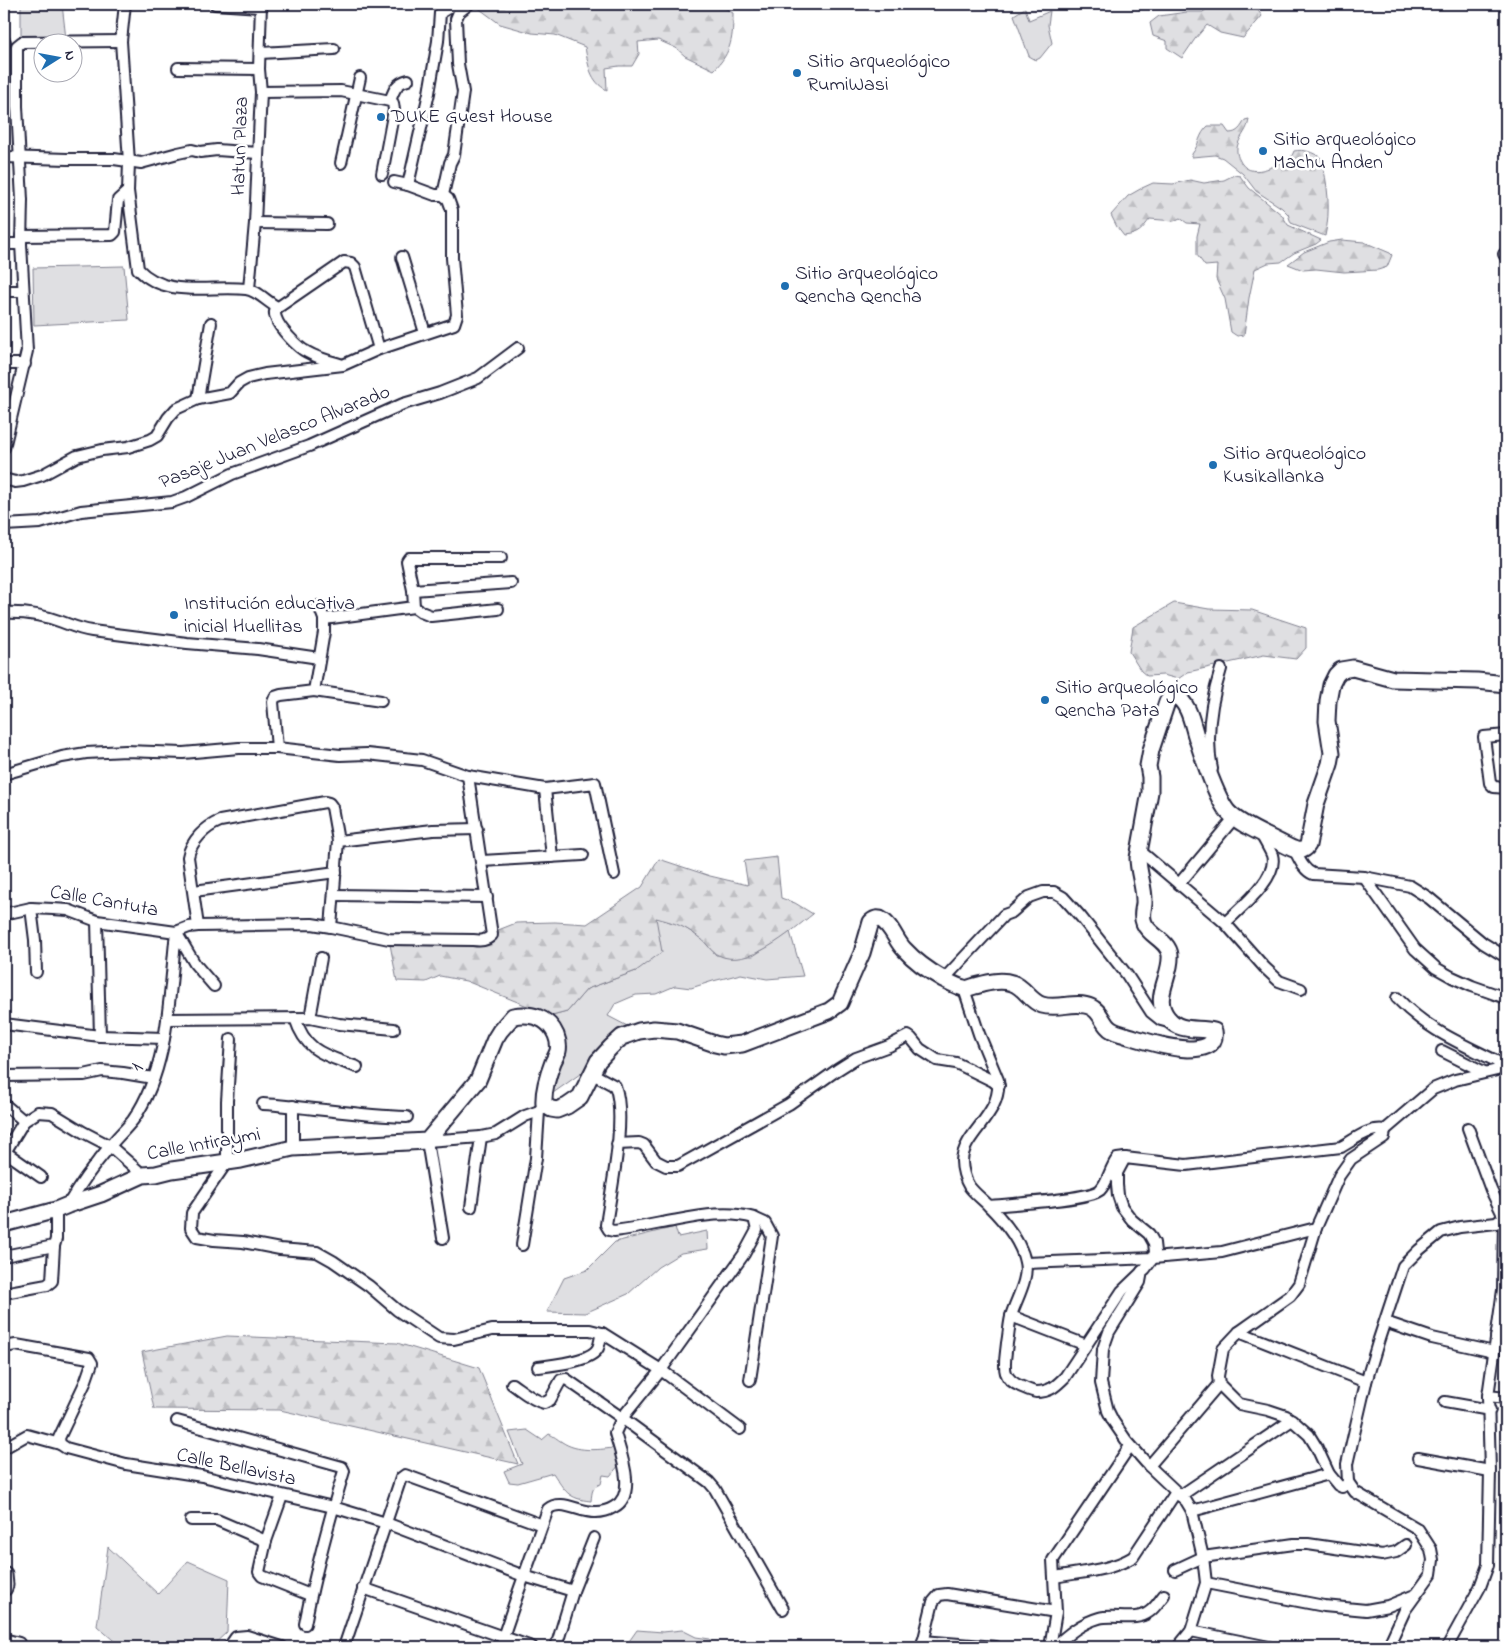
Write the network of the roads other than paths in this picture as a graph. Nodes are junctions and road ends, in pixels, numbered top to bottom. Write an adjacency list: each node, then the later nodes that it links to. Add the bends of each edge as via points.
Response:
1 (125, 4): 6 (street)
2 (215, 4): 5 (street)
3 (455, 4): 23 (street, via 440,13 432,76)
4 (469, 4): 25 (street, via 459,12 456,20 463,92 454,155)
5 (261, 6): 8 (street, Hatun Plaza)
6 (122, 41): 18 (street, via 22,42 17,46); 19 (street)
7 (334, 49): 8 (street)
8 (260, 53): 10 (street, Hatun Plaza)
9 (178, 68): 10 (street)
10 (260, 70): 13 (street, Hatun Plaza)
11 (360, 78): 14 (street)
12 (408, 80): 15 (street, via 395,87)
13 (261, 92): 14 (street, via 341,91); 16 (street, Hatun Plaza)
14 (357, 95): 15 (street); 20 (street)
15 (392, 102): 21 (street, via 394,110)
16 (258, 153): 19 (street, via 192,150 141,163); 26 (street, Hatun Plaza)
17 (4, 158): 18 (street)
18 (21, 158): 19 (street); 28 (street)
19 (129, 162): 24 (street)
20 (341, 163)
21 (382, 174)
22 (394, 182): 23 (street)
23 (408, 185): 25 (street)
24 (128, 191): 28 (street, via 118,200 116,232 112,236); 31 (street, via 136,260 144,275 171,287)
25 (443, 195): 36 (street, via 452,210 452,258 458,315 454,324)
26 (255, 223): 27 (street); 31 (street, Hatun Plaza)
27 (327, 224)
28 (21, 240): 29 (street); 33 (street)
29 (4, 244)
30 (402, 257): 36 (street)
31 (249, 289): 34 (street)
32 (4, 291): 33 (street)
33 (23, 291): 40 (street)
34 (277, 307): 38 (street, via 344,262 351,262); 41 (street, via 275,314 279,323 305,352)
35 (211, 323): 42 (street)
36 (425, 332): 38 (street)
37 (518, 348): 45 (street, Pasaje Juan Velasco Alvarado, via 478,378 403,404 309,446 232,474 180,500 167,504 81,511 40,523)
38 (379, 349): 41 (street)
39 (4, 364): 40 (street)
40 (25, 364): 43 (street)
41 (342, 365): 42 (street, via 257,376 243,380 230,393)
42 (198, 399): 44 (street, via 176,409 157,436 150,440 77,456 42,475 23,481)
43 (4, 448)
44 (4, 479)
45 (4, 525)
46 (502, 558): 48 (street, via 409,558)
47 (511, 583): 48 (street)
48 (413, 590): 50 (street)
49 (319, 606): 53 (street)
50 (414, 607): 51 (street, via 431,616); 53 (street)
51 (498, 609)
52 (4, 613): 54 (street, via 23,612 76,629 258,648)
53 (324, 619): 54 (street)
54 (319, 658): 57 (street)
55 (1221, 668): 65 (street, via 1209,735)
56 (1506, 684): 70 (main road, via 1394,679 1353,668 1341,670 1331,685 1328,701 1330,764 1316,804 1308,845 1306,849)
57 (314, 691): 58 (street); 60 (street, via 275,697)
58 (381, 701)
59 (1506, 735): 63 (street, via 1484,737 1490,783 1494,787)
60 (277, 748): 61 (street, via 86,753 62,756); 62 (street, via 422,760)
61 (4, 774)
62 (468, 776): 64 (street); 67 (street)
63 (1506, 788)
64 (544, 789): 73 (street); 76 (street, via 595,783)
65 (1219, 794): 66 (main road, via 1229,813); 71 (main road, via 1187,707 1181,698 1172,696 1166,702 1151,750 1148,766 1150,792)
66 (1235, 817): 68 (main road); 78 (street)
67 (477, 830): 69 (street, via 424,831); 74 (street)
68 (1261, 834): 70 (main road); 85 (street, via 1272,855 1271,873)
69 (338, 841): 75 (street); 79 (street, via 332,807 325,802 220,821 209,826 190,848 188,857)
70 (1294, 849): 77 (street, via 1309,872)
71 (1139, 850): 78 (street); 101 (main road, via 1144,924 1166,945 1170,954 1161,1000 1166,1017)
72 (583, 855): 73 (street)
73 (552, 857): 74 (street)
74 (482, 861): 81 (street)
75 (336, 872): 79 (street); 80 (street)
76 (614, 874)
77 (1364, 877): 89 (street, via 1410,886); 97 (street, via 1415,949 1436,968 1452,978)
78 (1179, 884): 85 (street)
79 (194, 891): 86 (street)
80 (334, 895): 81 (street); 87 (street)
81 (487, 897): 87 (street, Calle Cantuta, via 492,935 481,941 389,939)
82 (30, 908): 83 (street, Calle Cantuta); 84 (street, Calle Cantuta, via 68,910); 91 (street)
83 (4, 914)
84 (96, 921): 88 (street, Calle Cantuta); 104 (street)
85 (1225, 923): 95 (street, via 1279,981)
86 (198, 926): 87 (street, Calle Cantuta, via 312,924); 88 (street, Calle Cantuta)
87 (331, 927)
88 (176, 932): 93 (street, via 195,964); 100 (street, 1)
89 (1506, 957)
90 (320, 958): 99 (street)
91 (36, 972)
92 (944, 979): 94 (main road); 101 (street, via 1004,916 1029,897 1054,892 1081,917 1127,975 1151,1012 1161,1020); 110 (main road, via 904,949 889,925 879,918 874,919 870,922 862,953 844,996 829,1011 742,1044 724,1046 677,1031 639,1031 622,1037 598,1061)
93 (214, 986)
94 (964, 989): 101 (main road, via 1008,982 1016,984 1030,999 1042,1005 1093,1008 1115,1032 1145,1041 1192,1049 1214,1042 1214,1032 1181,1028); 113 (street)
95 (1300, 989)
96 (1397, 998): 109 (street, via 1412,1014 1442,1035 1500,1063 1497,1070)
97 (1506, 998)
98 (295, 1018): 99 (street); 100 (street); 108 (street, via 310,1045)
99 (310, 1018): 103 (street)
100 (167, 1019): 105 (street, 1)
101 (1173, 1023)
102 (4, 1024): 104 (street)
103 (394, 1030)
104 (100, 1036): 105 (street)
105 (164, 1038): 112 (street, 1)
106 (231, 1039): 129 (street)
107 (1442, 1051): 109 (street)
108 (358, 1067)
109 (1484, 1072): 121 (street, via 1433,1089)
110 (591, 1073): 117 (main road, via 580,1097 557,1110); 124 (street, via 615,1086 619,1100)
111 (4, 1076): 112 (street, via 84,1076 102,1071)
112 (153, 1078): 125 (street, 1, via 136,1115)
113 (999, 1086): 124 (street, via 956,1063 937,1060 908,1036 856,1058 789,1104 678,1166 666,1166 656,1161 639,1143); 133 (street, via 988,1118 966,1146 962,1160 970,1187)
114 (4, 1104): 119 (street)
115 (263, 1104): 116 (street)
116 (293, 1106): 118 (street); 126 (street)
117 (542, 1107): 122 (street, via 496,1134); 123 (main road, via 559,1050 558,1038 541,1018 525,1014 513,1016 495,1039 478,1080 437,1130); 140 (street)
118 (407, 1117)
119 (24, 1121): 125 (street, via 38,1112 52,1113); 127 (street)
120 (1468, 1128): 135 (street, via 1491,1190)
121 (1385, 1130): 128 (street, via 1375,1129 1362,1134 1341,1147 1186,1164); 138 (street, via 1384,1137 1351,1159 1339,1176)
122 (481, 1137): 123 (street); 134 (street)
123 (423, 1141): 126 (main road, Calle Intiraymi); 139 (street)
124 (617, 1144): 136 (street, via 606,1226 609,1230 690,1217 742,1214)
125 (110, 1146): 130 (street); 132 (street, 1)
126 (293, 1148): 129 (main road, Calle Intiraymi)
127 (4, 1153): 131 (street)
128 (1125, 1158): 133 (street, via 1117,1159 1098,1192 1074,1198); 143 (street, via 1118,1173 1118,1195 1132,1220 1149,1234 1154,1243)
129 (227, 1162): 130 (main road, Calle Intiraymi); 151 (street, via 192,1213 192,1228 197,1237 316,1252 369,1286 396,1310 439,1338 454,1339 492,1330 590,1330)
130 (143, 1175): 132 (main road, Calle Intiraymi, via 101,1194)
131 (41, 1177)
132 (66, 1203): 137 (main road, Calle Intiraymi); 141 (street)
133 (989, 1206): 144 (street, via 1020,1246)
134 (471, 1207)
135 (1505, 1216): 146 (street); 149 (street, via 1496,1223 1441,1232 1419,1250 1403,1266)
136 (754, 1218): 157 (street, via 757,1230 744,1254); 158 (street, via 765,1224 772,1236)
137 (7, 1220)
138 (1316, 1228): 143 (street, via 1222,1252); 150 (street, via 1299,1284 1290,1296)
139 (443, 1238)
140 (522, 1245)
141 (54, 1246): 142 (street); 147 (street, via 51,1283)
142 (4, 1256)
143 (1153, 1258): 144 (street); 145 (street)
144 (1026, 1263): 148 (street, via 1024,1281)
145 (1142, 1272): 153 (street, via 1122,1291); 171 (street, via 1140,1282 1109,1332 1103,1349 1101,1383 1108,1411)
146 (1505, 1276): 152 (street)
147 (4, 1293)
148 (1011, 1316): 153 (street); 153 (street, via 1004,1367 1007,1378 1034,1392 1054,1388)
149 (1385, 1322): 155 (street, via 1432,1338); 159 (street)
150 (1239, 1332): 159 (street); 161 (street, via 1223,1349)
151 (602, 1333): 156 (street, via 591,1356); 157 (street)
152 (1501, 1337): 155 (street)
153 (1086, 1345)
154 (4, 1347): 170 (street, via 16,1345 90,1358 92,1363 59,1438)
155 (1494, 1352): 162 (street)
156 (538, 1367)
157 (661, 1370): 166 (street); 169 (street)
158 (750, 1380)
159 (1366, 1382): 177 (street, via 1347,1464)
160 (512, 1384): 166 (street, via 544,1403 550,1400 560,1380 566,1379)
161 (1219, 1384): 167 (street, via 1238,1404 1262,1408); 174 (street)
162 (1488, 1396): 163 (street); 165 (street)
163 (1506, 1398)
164 (1444, 1402): 165 (street)
165 (1490, 1410): 175 (street)
166 (622, 1418): 184 (street, via 614,1433 627,1483 619,1505 595,1512 553,1505); 200 (street, via 715,1489)
167 (1292, 1420): 176 (street, via 1309,1435); 178 (street)
168 (177, 1421): 180 (street, via 342,1467 344,1471)
169 (740, 1429)
170 (60, 1444): 172 (street, Calle Bellavista, via 27,1435); 179 (street, Calle Bellavista, via 126,1464 202,1476)
171 (1130, 1446): 174 (street); 192 (street, via 1053,1560)
172 (4, 1448)
173 (1418, 1458): 175 (street)
174 (1149, 1466): 178 (street)
175 (1490, 1471): 219 (street, via 1488,1565 1480,1587)
176 (1330, 1474): 177 (street, via 1342,1487); 181 (street)
177 (1348, 1482): 197 (street, via 1355,1492 1418,1529 1427,1542 1433,1560 1431,1574)
178 (1178, 1494): 181 (street); 192 (street, via 1125,1562)
179 (282, 1496): 180 (street, Calle Bellavista); 186 (street)
180 (333, 1507): 183 (street, Calle Bellavista); 198 (street)
181 (1192, 1511): 188 (street)
182 (191, 1520): 186 (street, via 217,1520)
183 (386, 1523): 184 (street, via 404,1475); 191 (street, Calle Bellavista); 195 (street)
184 (542, 1525): 191 (street)
185 (594, 1538): 196 (street)
186 (266, 1541): 198 (street, via 259,1572 262,1576)
187 (1406, 1545): 188 (street, via 1396,1552 1382,1555 1294,1544)
188 (1203, 1557): 189 (street); 193 (street)
189 (1175, 1570)
190 (4, 1575): 194 (main road)
191 (524, 1576): 196 (street, Calle Bellavista); 205 (street)
192 (1055, 1577): 201 (street)
193 (1206, 1583): 197 (street, via 1324,1606 1366,1610 1388,1606); 203 (street)
194 (4, 1588)
195 (363, 1588): 205 (street); 210 (street)
196 (573, 1591): 212 (street)
197 (1415, 1594): 218 (street)
198 (310, 1595): 202 (street)
199 (1164, 1595): 215 (street, via 1147,1614 1098,1618 1071,1631)
200 (783, 1609)
201 (1056, 1612): 207 (street, via 939,1595 933,1602); 214 (street)
202 (305, 1624)
203 (1191, 1631): 216 (street); 217 (street)
204 (4, 1639): 206 (street)
205 (503, 1642): 211 (street)
206 (19, 1643)
207 (922, 1644): 213 (street)
208 (230, 1647): 209 (street, via 236,1636)
209 (282, 1647)
210 (345, 1647)
211 (532, 1647)
212 (556, 1647)
213 (996, 1647)
214 (1050, 1647)
215 (1054, 1647)
216 (1178, 1647)
217 (1269, 1647)
218 (1388, 1647)
219 (1447, 1647)

